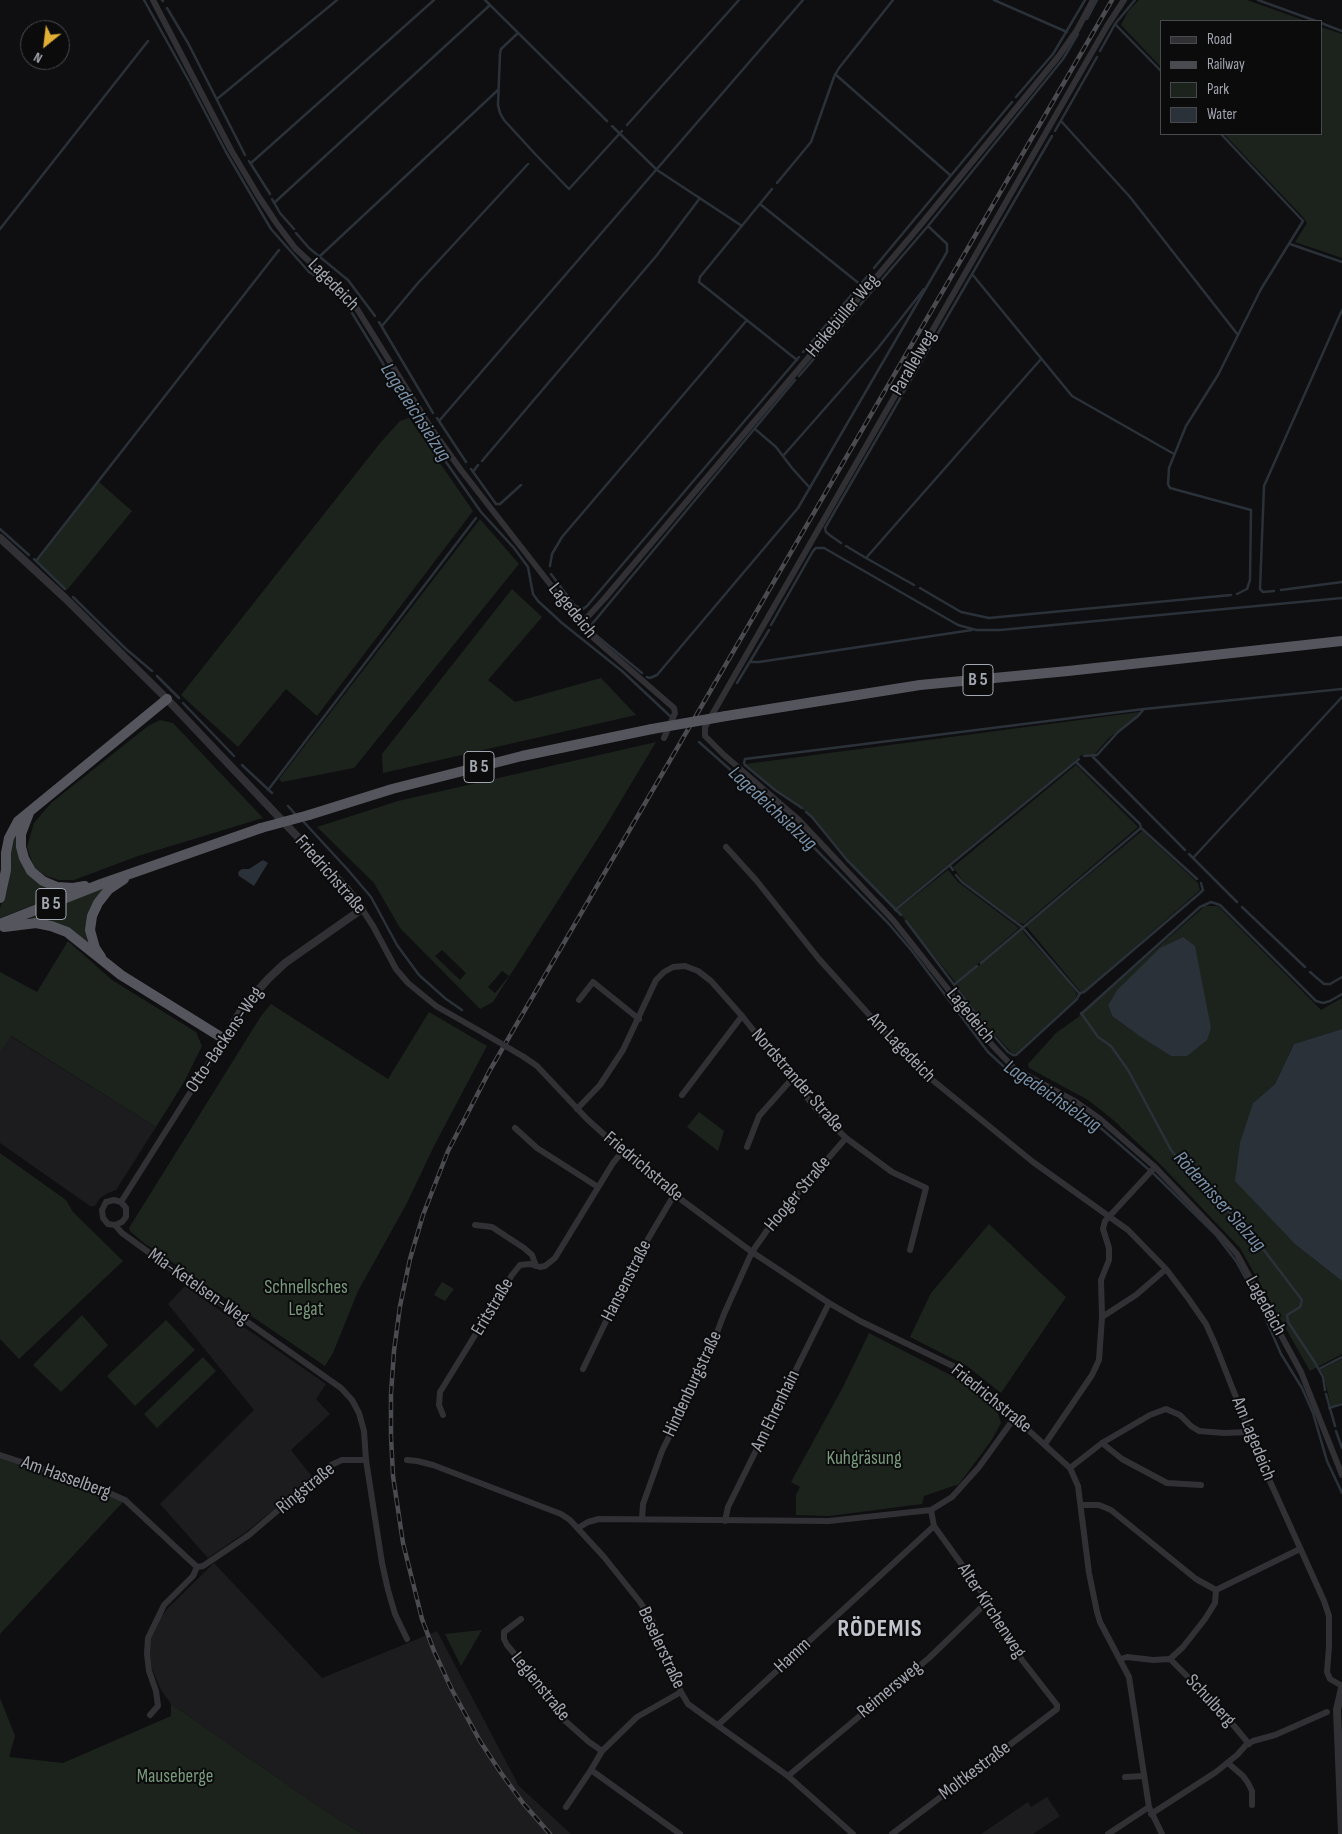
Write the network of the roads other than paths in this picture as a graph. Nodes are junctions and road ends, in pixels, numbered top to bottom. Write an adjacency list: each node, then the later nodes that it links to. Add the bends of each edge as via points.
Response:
1 (153, 0): 5 (street, Lagedeich, via 231,150 264,204 296,248 336,283 354,304 431,428)
2 (1093, 0): 5 (street, Heikebüller Weg, via 1058,57 918,228)
3 (1124, 0): 8 (street, Parallelweg)
4 (0, 538): 7 (street, Friedrichstraße)
5 (581, 624): 9 (street, Lagedeich, via 596,641 674,708 675,714)
6 (1342, 641): 12 (highway, B 5, bridge, via 920,685 652,729 392,789 261,828)
7 (167, 699): 10 (highway); 15 (street, Friedrichstraße, via 347,889)
8 (705, 727): 30 (street, Lagedeich, via 705,736 711,743 799,820 893,920 1015,1069 1076,1102)
9 (664, 738)
10 (30, 811): 13 (highway, via 21,834 21,846 31,871 43,882 57,887); 14 (highway, via 18,821 9,838)
11 (726, 847): 34 (street, Am Lagedeich, via 819,959 930,1078 1033,1162)
12 (136, 871): 13 (highway, B 5); 18 (highway, via 109,889 92,916 90,930 95,948)
13 (101, 884): 16 (highway, B 5)
14 (0, 898)
15 (362, 909): 22 (street, Otto-Backens-Weg, via 268,978 243,1007); 25 (street, Friedrichstraße, bridge, via 396,969 408,983 436,1006 524,1057 552,1080)
16 (0, 924)
17 (0, 928): 18 (highway, via 36,923 51,926 67,932)
18 (104, 962): 22 (highway)
19 (579, 1000): 21 (street, via 593,982)
20 (742, 1016): 21 (street, Nordstrander Straße, via 711,981 685,966 673,967 656,980); 23 (street, Nordstrander Straße); 24 (street)
21 (639, 1019): 25 (street, via 612,1068)
22 (224, 1038): 33 (street, Otto-Backens-Weg)
23 (791, 1080): 27 (street, Nordstrander Straße); 28 (street, via 759,1116)
24 (682, 1095)
25 (577, 1109): 29 (street, Friedrichstraße)
26 (515, 1128): 31 (street, via 537,1148)
27 (846, 1138): 37 (street, Nordstrander Straße, via 892,1172 926,1188); 38 (street, Hooger Straße, via 775,1219)
28 (748, 1147)
29 (622, 1152): 31 (street, Eritstraße); 32 (street, Friedrichstraße)
30 (1155, 1167): 34 (street); 53 (street, Lagedeich, via 1237,1254 1301,1372)
31 (598, 1187): 39 (street, Eritstraße, via 555,1258 545,1266)
32 (674, 1195): 38 (street, Friedrichstraße); 43 (street, Hansenstraße, via 635,1261)
33 (121, 1202): 35 (street, via 126,1208 126,1217); 35 (street, Mia-Ketelsen-Weg, via 106,1202 102,1210 108,1224)
34 (1109, 1215): 40 (street, Am Lagedeich); 42 (street, via 1103,1229 1109,1260 1101,1280)
35 (115, 1225): 50 (street, Mia-Ketelsen-Weg, via 146,1251 341,1388 359,1413)
36 (475, 1225): 39 (street, via 492,1228 524,1248 532,1255)
37 (910, 1250)
38 (752, 1252): 41 (street, Friedrichstraße); 57 (street, Hindenburgstraße, via 705,1364 662,1451 643,1504)
39 (536, 1266): 44 (street, Eritstraße, via 520,1265 512,1275 440,1392 438,1405)
40 (1166, 1269): 42 (street, via 1136,1295); 46 (street, Am Lagedeich, via 1206,1324)
41 (829, 1303): 45 (street, Friedrichstraße, via 953,1366); 58 (street, Am Ehrenhain, via 728,1507)
42 (1102, 1317): 48 (street, via 1099,1360)
43 (583, 1369)
44 (444, 1415)
45 (1015, 1417): 48 (street, Friedrichstraße); 56 (street, via 979,1468 952,1497)
46 (1250, 1432): 47 (street, via 1199,1431 1180,1415 1166,1410 1150,1415); 61 (street, Am Lagedeich)
47 (1102, 1443): 52 (street); 54 (street, via 1122,1459 1167,1483)
48 (1045, 1444): 52 (street, Friedrichstraße)
49 (0, 1455): 62 (street, Am Hasselberg, via 91,1485 124,1500)
50 (366, 1460): 62 (street, Ringstraße, via 342,1460 331,1465 249,1535 203,1566); 66 (street, via 388,1590)
51 (406, 1460): 60 (street, Beselerstraße, via 432,1466 561,1514)
52 (1070, 1468): 55 (street, Friedrichstraße)
53 (1342, 1475)
54 (1201, 1485)
55 (1082, 1506): 63 (street, via 1099,1505 1111,1510 1196,1578); 67 (street, Friedrichstraße, via 1096,1612)
56 (930, 1510): 58 (street, via 829,1521); 59 (street, Alter Kirchenweg)
57 (642, 1519): 58 (street); 60 (street, via 599,1519)
58 (725, 1521)
59 (934, 1526): 64 (street, Alter Kirchenweg); 74 (street, Hamm)
60 (578, 1528): 70 (street, Beselerstraße, via 648,1614)
61 (1300, 1549): 63 (street); 69 (street, Am Lagedeich, via 1329,1616 1326,1672)
62 (197, 1566): 73 (street, via 193,1576 164,1605 148,1638 148,1663 158,1706)
63 (1216, 1590): 68 (street, via 1214,1603 1205,1619 1184,1647)
64 (988, 1601): 71 (street, Alter Kirchenweg, via 1022,1660); 79 (street, Reimersweg, via 929,1658)
65 (521, 1619): 76 (street, Legienstraße, via 504,1632 507,1645 562,1718)
66 (407, 1639)
67 (1120, 1659): 68 (street); 80 (street, Friedrichstraße, via 1129,1677)
68 (1170, 1659): 75 (street, Schulberg, via 1220,1709)
69 (1342, 1687): 86 (street, via 1337,1710 1337,1741)
70 (681, 1692): 74 (street, Beselerstraße, via 688,1704); 76 (street, via 637,1717)
71 (1057, 1709): 89 (street, Moltkestraße)
72 (1327, 1712): 75 (street, Schulberg)
73 (150, 1715)
74 (718, 1725): 79 (street, Beselerstraße)
75 (1249, 1744): 77 (street, Schulberg)
76 (602, 1751): 78 (street)
77 (1228, 1764): 82 (street, via 1248,1783 1252,1791); 85 (street, Schulberg)
78 (591, 1770): 83 (street); 87 (street)
79 (788, 1776): 88 (street, Beselerstraße)
80 (1144, 1776): 81 (street); 84 (street, Friedrichstraße)
81 (1125, 1777)
82 (1252, 1805)
83 (566, 1806)
84 (1149, 1806): 85 (street, Friedrichstraße); 90 (street)
85 (1151, 1814): 91 (street, Friedrichstraße)
86 (1342, 1833)
87 (680, 1834)
88 (853, 1834)
89 (892, 1834)
90 (1108, 1834)
91 (1162, 1834)

